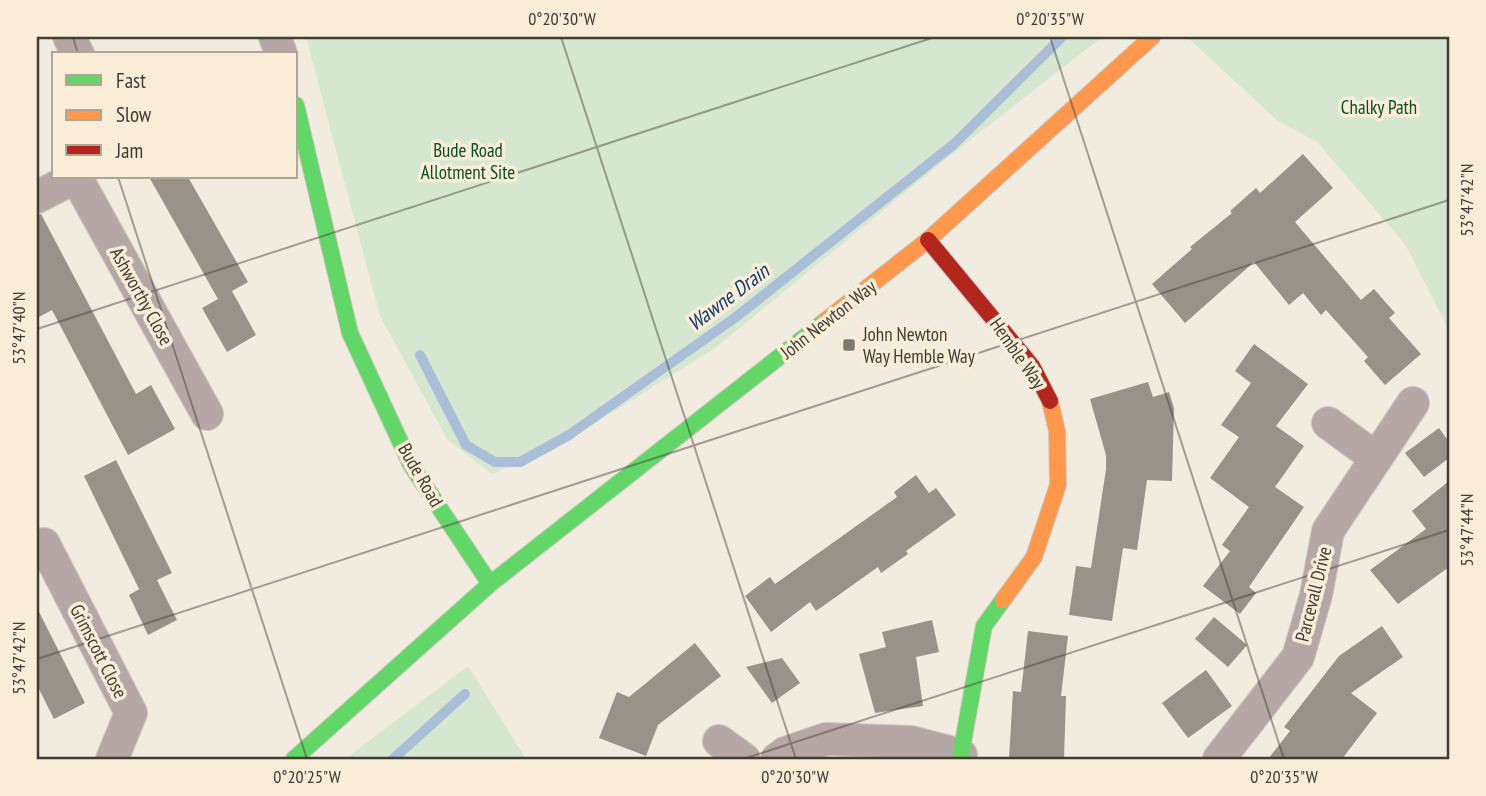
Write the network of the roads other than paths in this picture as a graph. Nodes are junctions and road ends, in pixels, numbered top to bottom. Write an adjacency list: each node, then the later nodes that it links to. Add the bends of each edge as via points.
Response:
1 (1152, 37): 6 (street, John Newton Way)
2 (298, 113): 12 (street, Bude Road, via 350,333 411,465)
3 (74, 178): 5 (street, Ashworthy Close)
4 (77, 178): 8 (street, Ashworthy Close)
5 (37, 197)
6 (928, 240): 12 (street, John Newton Way); 14 (street, Hemble Way, via 1032,366 1049,398 1057,431 1058,485 1034,557 984,626)
7 (1413, 403): 10 (street, Parcevall Drive)
8 (207, 415)
9 (1328, 424): 10 (street)
10 (1376, 458): 19 (street, Parcevall Drive, via 1328,531 1317,595 1298,656)
11 (44, 544): 15 (street, Grimscott Close, via 131,713)
12 (490, 584): 16 (street)
13 (719, 741): 17 (street)
14 (961, 757): 18 (street, via 911,742 826,739)
15 (112, 759)
16 (294, 759)
17 (744, 759)
18 (777, 759)
19 (1219, 759)

